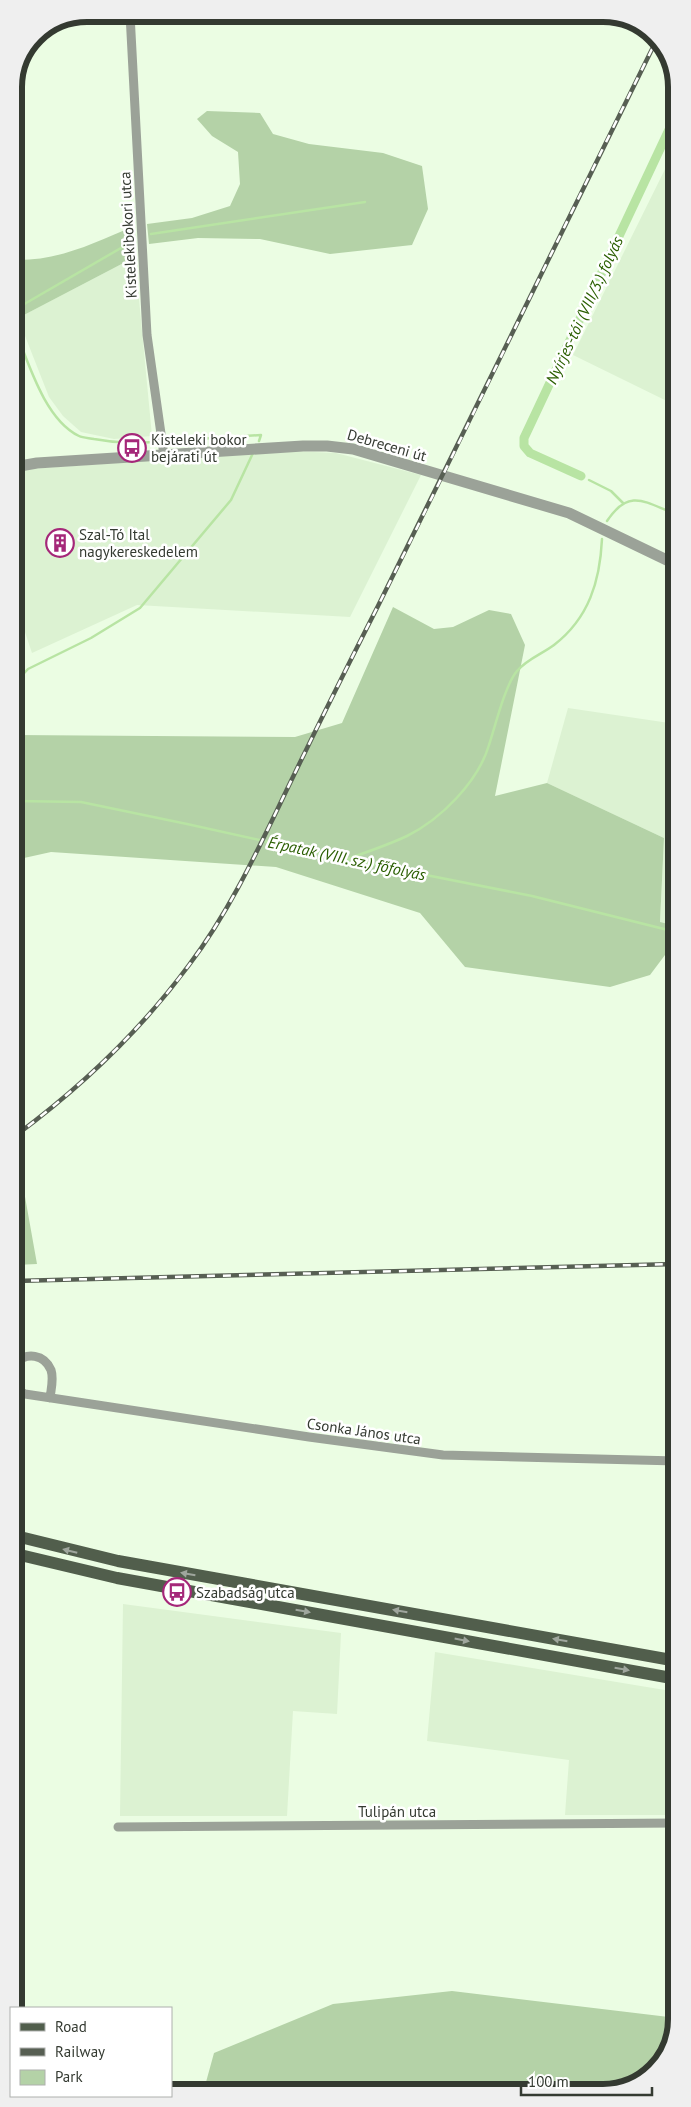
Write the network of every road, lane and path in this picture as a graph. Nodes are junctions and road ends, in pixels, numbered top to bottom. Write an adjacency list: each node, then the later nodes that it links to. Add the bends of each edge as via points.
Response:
1 (130, 23): 2 (street, Kistelekibokori utca, via 146,335)
2 (164, 455): 3 (street, Debreceni út); 4 (street, Debreceni út, via 303,446 353,450 569,513)
3 (23, 465)
4 (668, 561)
5 (23, 1356): 7 (street, via 43,1360 50,1370)
6 (23, 1393): 7 (street, Csonka János utca)
7 (50, 1398): 8 (street, Csonka János utca, via 443,1455)
8 (668, 1461)
9 (23, 1538): 11 (main road, one-way to 9, via 118,1561)
10 (23, 1556): 12 (main road, one-way to 12, via 117,1578)
11 (668, 1659)
12 (668, 1677)
13 (668, 1824): 14 (street, Tulipán utca)
14 (118, 1827)

